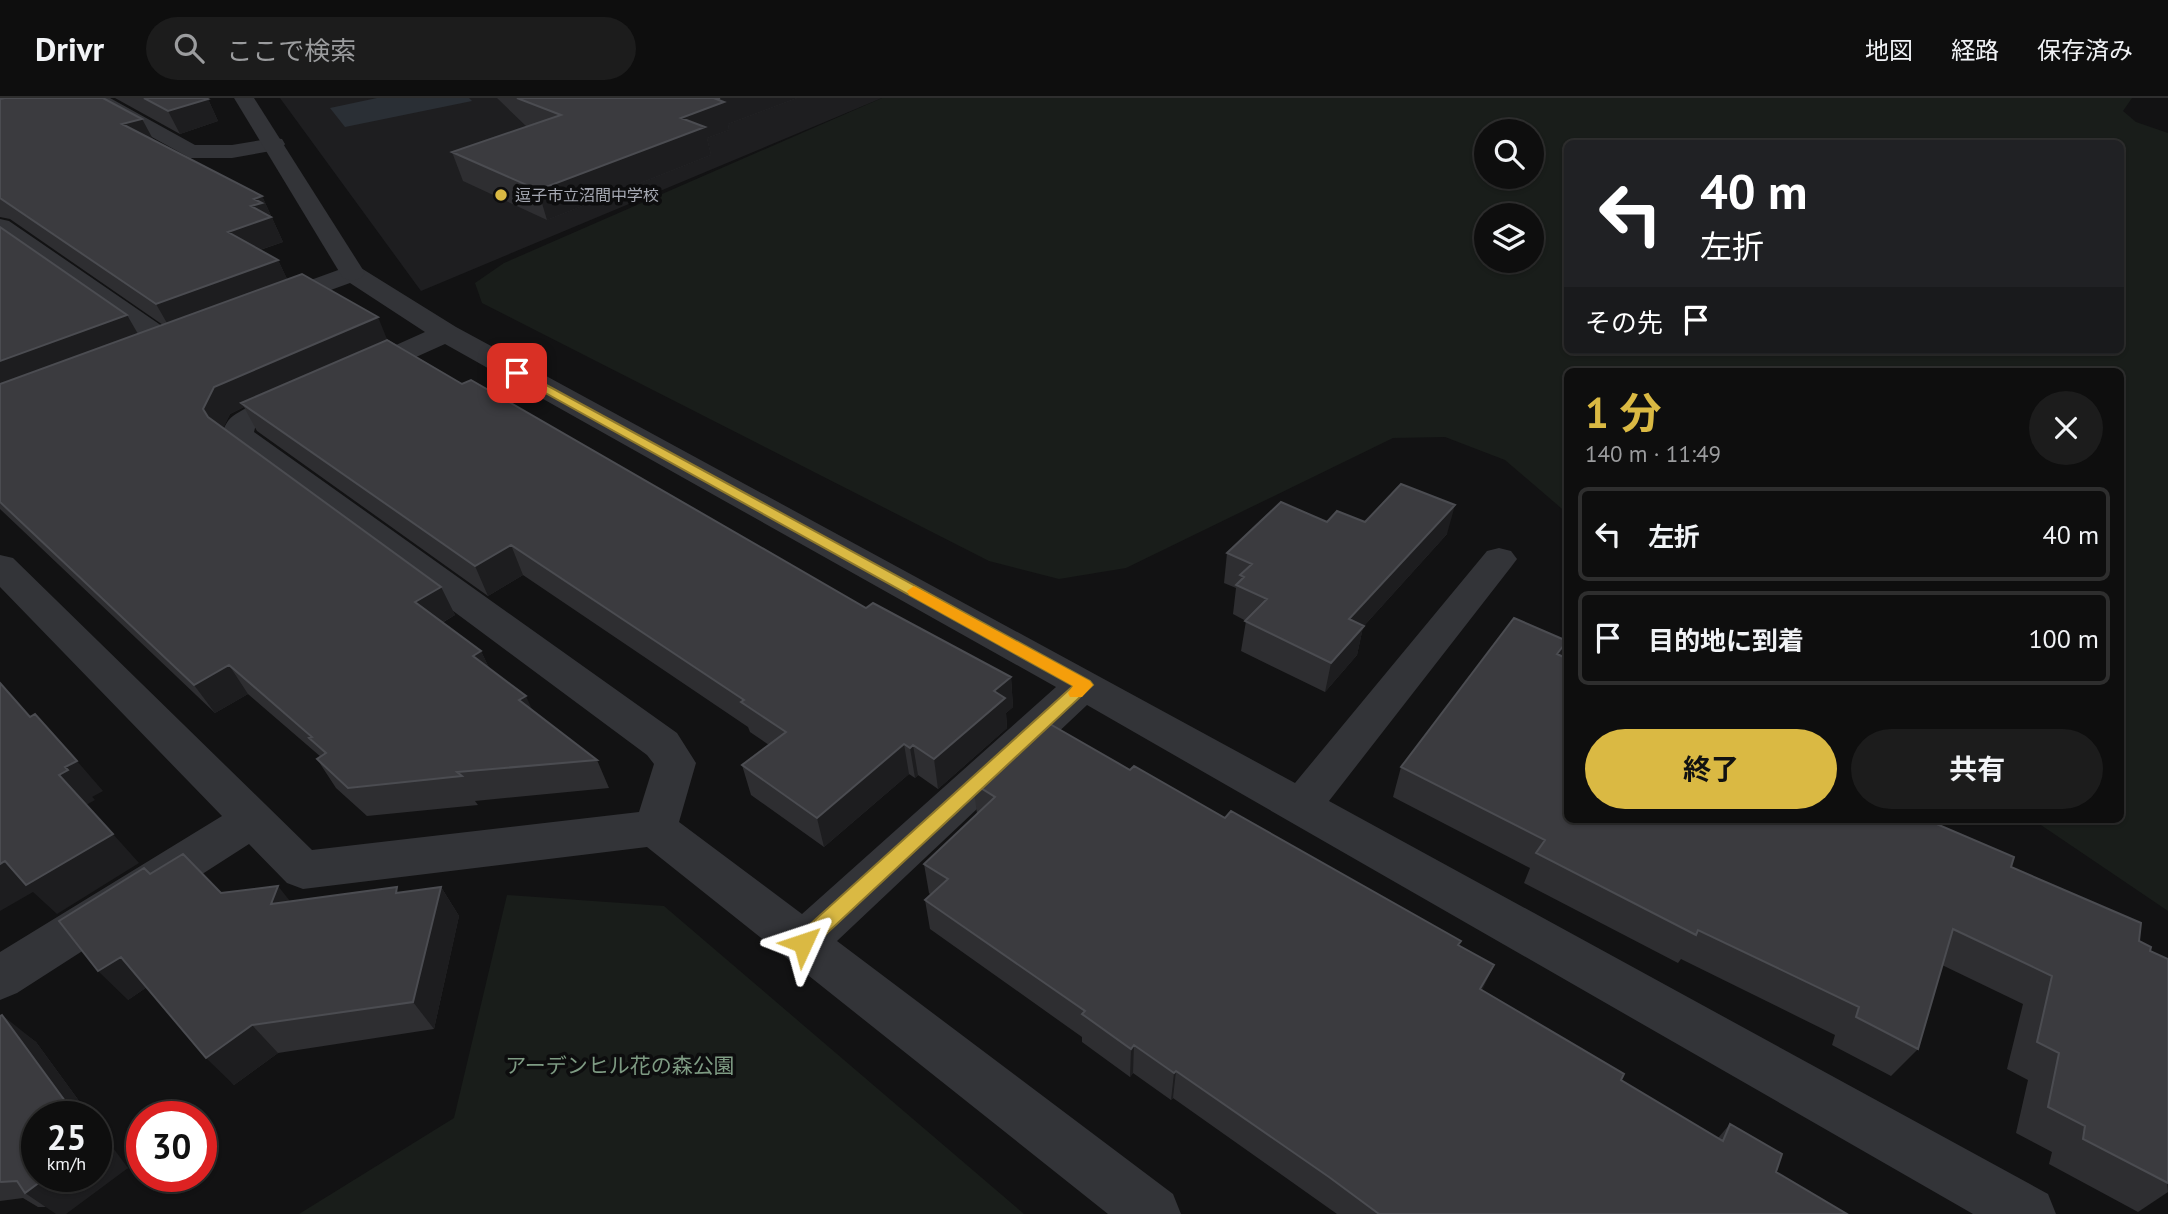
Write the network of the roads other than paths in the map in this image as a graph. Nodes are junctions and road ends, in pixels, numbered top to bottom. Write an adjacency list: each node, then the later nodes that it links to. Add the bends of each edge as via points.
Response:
1 (95, 98): 3 (street, via 190,151 240,151)
2 (244, 98): 3 (street)
3 (274, 144): 5 (street)
4 (0, 226): 8 (street)
5 (352, 273): 6 (street); 7 (street)
6 (251, 311)
7 (446, 334): 11 (street); 14 (street, via 242,423 237,435 662,744 675,763)
8 (167, 344)
9 (1499, 559): 12 (street)
10 (0, 566): 13 (street)
11 (1084, 685): 12 (street); 15 (street)
12 (1300, 806): 18 (street)
13 (253, 820): 14 (street, via 303,870); 16 (street)
14 (654, 828): 15 (street)
15 (803, 943): 17 (street)
16 (0, 978)
17 (1153, 1214)
18 (2028, 1214)

